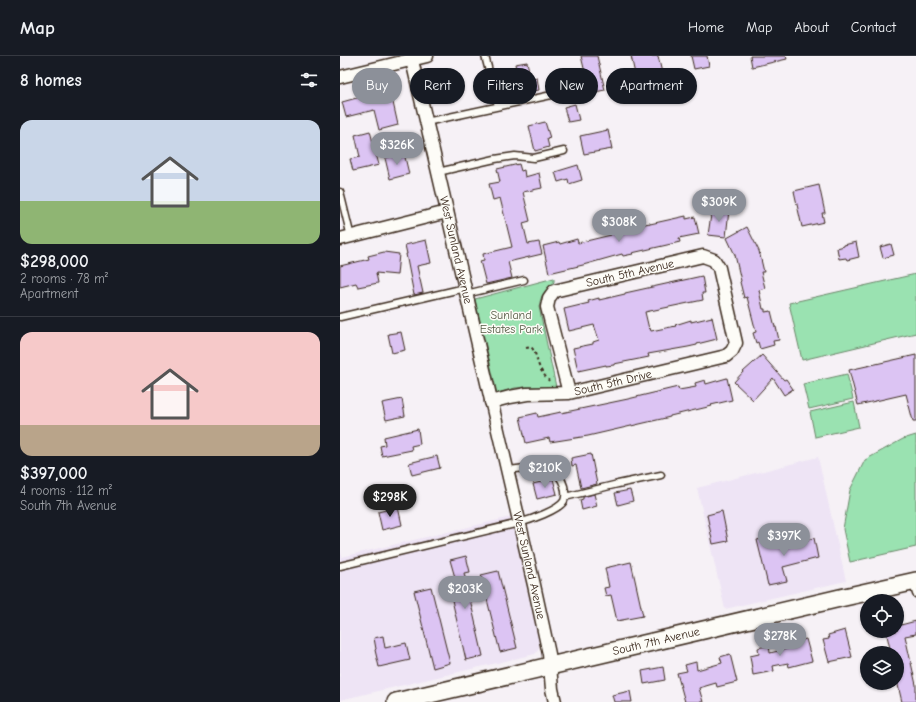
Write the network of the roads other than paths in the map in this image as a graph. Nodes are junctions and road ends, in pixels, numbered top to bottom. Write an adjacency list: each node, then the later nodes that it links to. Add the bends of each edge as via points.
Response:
1 (427, 56): 3 (street)
2 (485, 56): 6 (lane)
3 (412, 58): 4 (street); 7 (street, West Sunland Avenue)
4 (340, 77)
5 (545, 96): 6 (lane)
6 (498, 106): 7 (lane)
7 (426, 122): 9 (street, West Sunland Avenue)
8 (564, 151): 9 (lane, via 534,158 515,156 496,159)
9 (438, 172): 11 (street, West Sunland Avenue)
10 (340, 192): 12 (lane)
11 (447, 212): 12 (street); 14 (street, West Sunland Avenue)
12 (345, 238)
13 (524, 280): 14 (lane)
14 (466, 291): 15 (lane); 18 (street, West Sunland Avenue)
15 (340, 317)
16 (732, 351): 17 (street, South 5th Drive, via 726,356); 17 (street, South 5th Avenue, via 736,343 719,268 714,260 703,256 554,291 547,307)
17 (569, 393): 18 (street, South 5th Drive, via 527,394)
18 (491, 402): 19 (street, West Sunland Avenue)
19 (507, 470): 21 (lane, via 551,470 560,476); 22 (street, West Sunland Avenue)
20 (661, 475): 21 (lane)
21 (565, 497): 22 (lane, via 564,502 557,508)
22 (519, 523): 23 (lane); 25 (street, West Sunland Avenue)
23 (340, 566)
24 (915, 586): 25 (main road, South 7th Avenue, via 840,598)
25 (550, 666): 26 (main road, South 7th Avenue); 27 (street, West Sunland Avenue)
26 (396, 702)
27 (555, 702)

